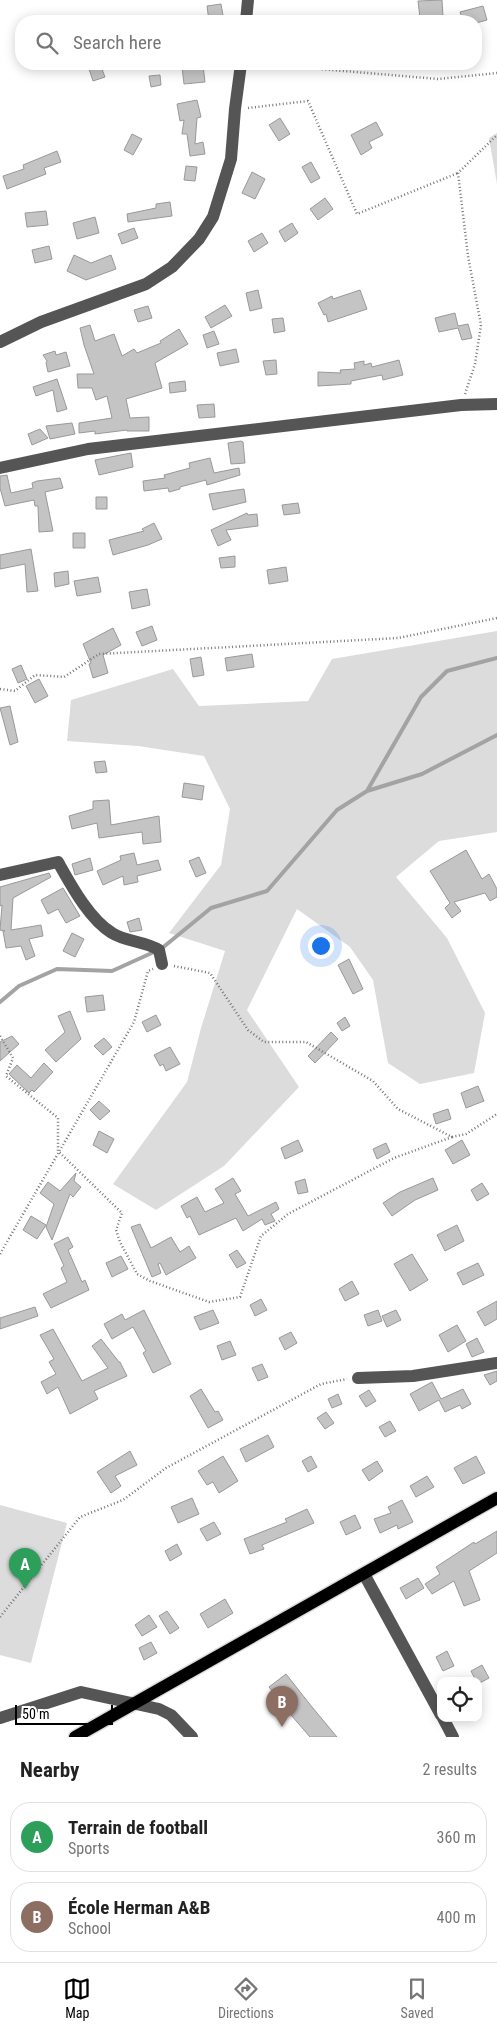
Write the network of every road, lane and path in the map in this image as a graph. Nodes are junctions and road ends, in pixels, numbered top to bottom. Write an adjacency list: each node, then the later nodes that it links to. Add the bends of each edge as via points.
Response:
1 (248, 0): 2 (street)
2 (247, 15)
3 (240, 70): 6 (street)
4 (320, 70): 5 (path, via 438,79)
5 (497, 72)
6 (235, 110): 8 (path, via 308,101 357,214); 9 (street, via 231,159 213,216 199,239 172,267 146,284 41,322)
7 (497, 135): 8 (path)
8 (458, 173): 11 (path, via 468,256 481,325 475,364)
9 (0, 342)
10 (497, 404): 11 (street)
11 (461, 405): 12 (street, via 88,449)
12 (0, 468)
13 (497, 618): 14 (path, via 398,638 99,654 64,677 35,676 15,691)
14 (0, 689)
15 (0, 875): 16 (street, via 58,862 76,895 102,925 113,934 159,950)
16 (162, 964): 19 (path, via 210,973 248,1030 264,1042 306,1042 373,1081 398,1109); 20 (path, via 148,971 134,1022)
17 (0, 1036): 20 (path, via 13,1058 6,1076 58,1118)
18 (497, 1114): 19 (path, via 466,1134)
19 (452, 1136): 20 (path, via 394,1158 288,1214 261,1236 240,1297 209,1302 137,1274 116,1230 122,1213)
20 (58, 1152): 21 (path)
21 (0, 1254)
22 (497, 1363): 23 (street, via 413,1376)
23 (358, 1378): 26 (path, via 321,1384 166,1468 123,1500 80,1517)
24 (497, 1498): 25 (main road)
25 (364, 1574): 27 (main road); 28 (street)
26 (0, 1616)
27 (133, 1703): 29 (street, via 81,1692); 31 (main road); 32 (street, via 172,1715)
28 (437, 1708)
29 (0, 1718)
30 (445, 1722): 33 (street)
31 (75, 1737)
32 (192, 1737)
33 (453, 1737)

